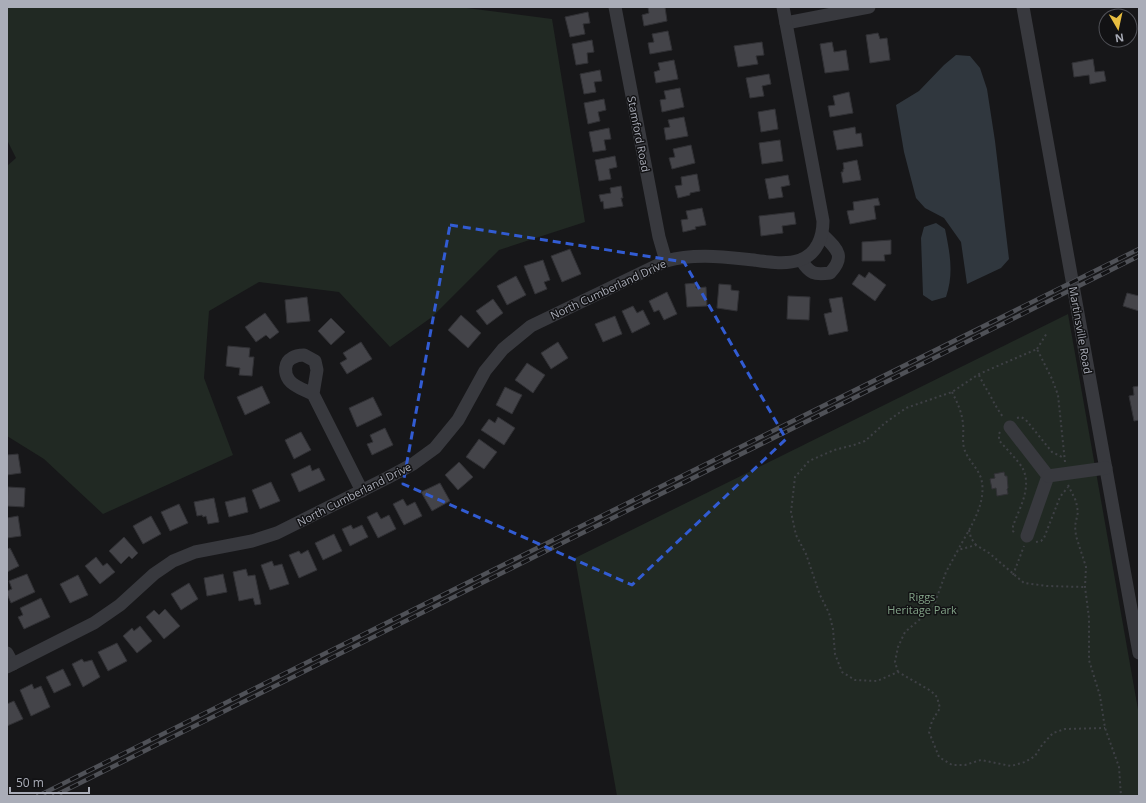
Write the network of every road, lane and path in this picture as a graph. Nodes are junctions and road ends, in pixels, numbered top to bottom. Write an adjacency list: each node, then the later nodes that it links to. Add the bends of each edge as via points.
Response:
1 (615, 7): 8 (street, Stamford Road)
2 (783, 7): 5 (street)
3 (869, 7): 5 (street)
4 (1023, 7): 16 (street, Martinsville Road)
5 (786, 23): 6 (street, via 824,221)
6 (823, 235): 7 (street, via 813,252); 7 (street, via 835,248 839,258 837,266 830,274 809,271)
7 (801, 260): 8 (street, North Cumberland Drive, via 772,262 693,256)
8 (666, 262): 20 (street, North Cumberland Drive, via 531,326 503,349 485,371 458,420 435,448 413,464)
9 (1047, 333): 10 (path)
10 (1037, 348): 11 (path); 15 (path, via 1058,395)
11 (979, 374): 12 (path); 14 (path)
12 (952, 392): 21 (path, via 960,410 965,450 980,476 983,490 980,506); 29 (path, via 906,408 865,441 809,461 795,477 791,512 796,534 829,613 835,654 842,672 855,680 877,681)
13 (313, 394): 20 (street)
14 (1007, 425): 15 (path, via 1021,417 1052,452); 18 (street); 22 (path, via 999,434 999,440 1023,470 1026,482 1026,493 1013,531)
15 (1065, 458): 17 (path)
16 (1106, 468): 17 (street); 27 (street, Martinsville Road)
17 (1067, 473): 18 (street); 19 (path)
18 (1048, 476): 22 (street)
19 (1068, 486): 22 (path, via 1060,497 1044,538 1035,542); 26 (path, via 1076,501 1078,512 1075,526 1086,568)
20 (362, 491): 28 (street, North Cumberland Drive, via 277,533 252,541 195,552 173,561 94,624)
21 (969, 530): 23 (path, via 970,538); 24 (path)
22 (1025, 538): 25 (path)
23 (976, 545): 24 (path); 25 (path)
24 (958, 550): 29 (path, via 946,572 933,608 906,632 898,647 895,662)
25 (1014, 575): 26 (path, via 1024,583)
26 (1085, 587): 30 (path, via 1089,618 1089,660 1100,696)
27 (1139, 652)
28 (9, 661)
29 (898, 672): 30 (path, via 937,697 940,708 929,732 939,757 952,765 965,765 981,760 1011,766 1035,756 1053,733)
30 (1105, 728): 31 (path, via 1119,767)
31 (1120, 796)

